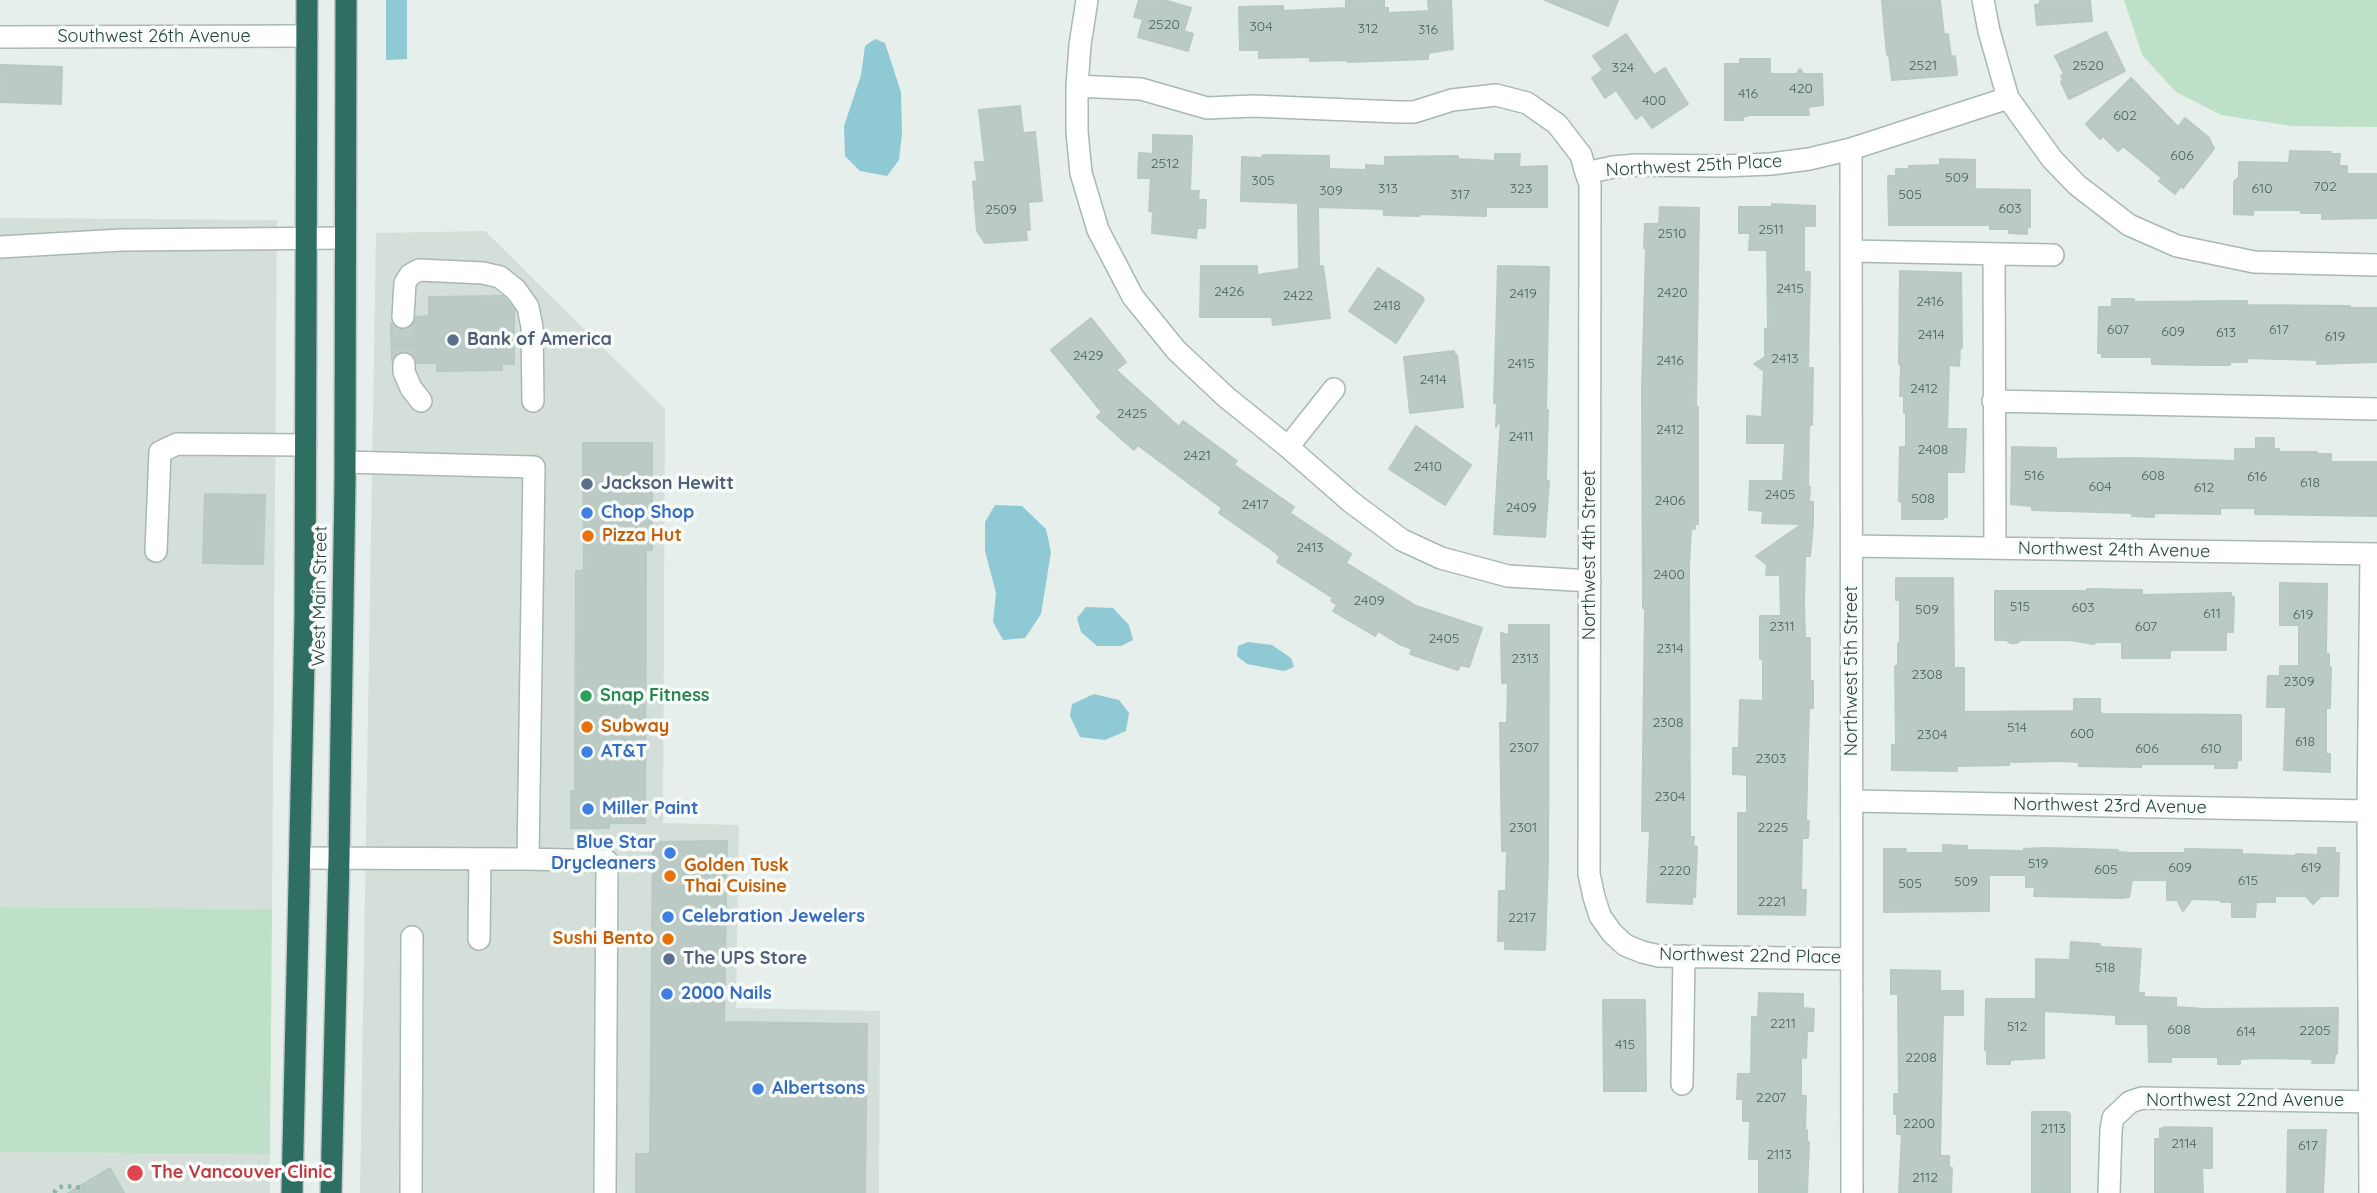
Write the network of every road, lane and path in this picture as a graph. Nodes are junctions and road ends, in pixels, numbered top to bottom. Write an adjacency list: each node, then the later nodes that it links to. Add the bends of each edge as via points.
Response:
1 (307, 0): 5 (highway, West Main Street)
2 (346, 0): 12 (highway, West Main Street)
3 (1087, 0): 7 (street)
4 (1983, 0): 8 (street)
5 (307, 36): 6 (street, Southwest 26th Avenue); 11 (highway, West Main Street)
6 (0, 37)
7 (1077, 86): 10 (street, Northwest 25th Place, via 1141,89 1207,108 1414,112 1452,100 1496,95 1527,103 1557,124 1581,155); 26 (street, via 1081,173 1098,230 1133,298 1176,350)
8 (2008, 98): 9 (street, Northwest 25th Place); 17 (street, via 2069,177 2129,225 2177,246 2255,261)
9 (1851, 149): 10 (street, Northwest 25th Place, via 1771,164 1636,165); 14 (street, Northwest 5th Street)
10 (1586, 173): 32 (street, Northwest 4th Street, via 1590,184)
11 (307, 238): 12 (street); 13 (street); 25 (highway, West Main Street)
12 (345, 238): 27 (highway, West Main Street)
13 (0, 247)
14 (1851, 251): 15 (street); 28 (street, Northwest 5th Street)
15 (1994, 254): 16 (street); 23 (street)
16 (2053, 255)
17 (2377, 265)
18 (402, 317): 22 (street, via 405,283 419,270 500,277 528,307)
19 (404, 364): 21 (street, via 411,388)
20 (1334, 389): 26 (street)
21 (421, 401)
22 (533, 401)
23 (1993, 401): 24 (street); 29 (street)
24 (2377, 409)
25 (306, 445): 30 (street, via 177,444 160,452); 35 (highway, West Main Street)
26 (1288, 447): 32 (street, via 1402,540 1441,558 1508,576)
27 (345, 463): 36 (highway, West Main Street); 38 (street, via 534,467)
28 (1852, 546): 29 (street, Northwest 24th Avenue); 33 (street, Northwest 5th Street)
29 (1995, 548): 31 (street, Northwest 24th Avenue)
30 (156, 551)
31 (2374, 554): 34 (street)
32 (1590, 581): 39 (street, Northwest 4th Street, via 1590,874 1600,916)
33 (1852, 801): 34 (street, Northwest 23rd Avenue); 43 (street, Northwest 5th Street)
34 (2368, 811): 45 (street)
35 (300, 858): 36 (street); 48 (highway, West Main Street)
36 (339, 858): 37 (street); 49 (highway, West Main Street)
37 (480, 859): 38 (street); 41 (street)
38 (528, 859): 51 (street, via 607,861)
39 (1612, 933): 42 (street, Northwest 22nd Place, via 1642,952)
40 (412, 937): 50 (street)
41 (479, 939)
42 (1684, 956): 43 (street, Northwest 22nd Place); 44 (street)
43 (1851, 959): 52 (street, Northwest 5th Street)
44 (1682, 1084)
45 (2373, 1102): 53 (street, Northwest 22nd Avenue, via 2142,1098 2130,1102 2113,1118); 54 (street)
46 (85, 1188): 47 (path, via 64,1185)
47 (54, 1193)
48 (292, 1193)
49 (331, 1193)
50 (411, 1193)
51 (605, 1193)
52 (1852, 1193)
53 (2109, 1193)
54 (2370, 1193)

